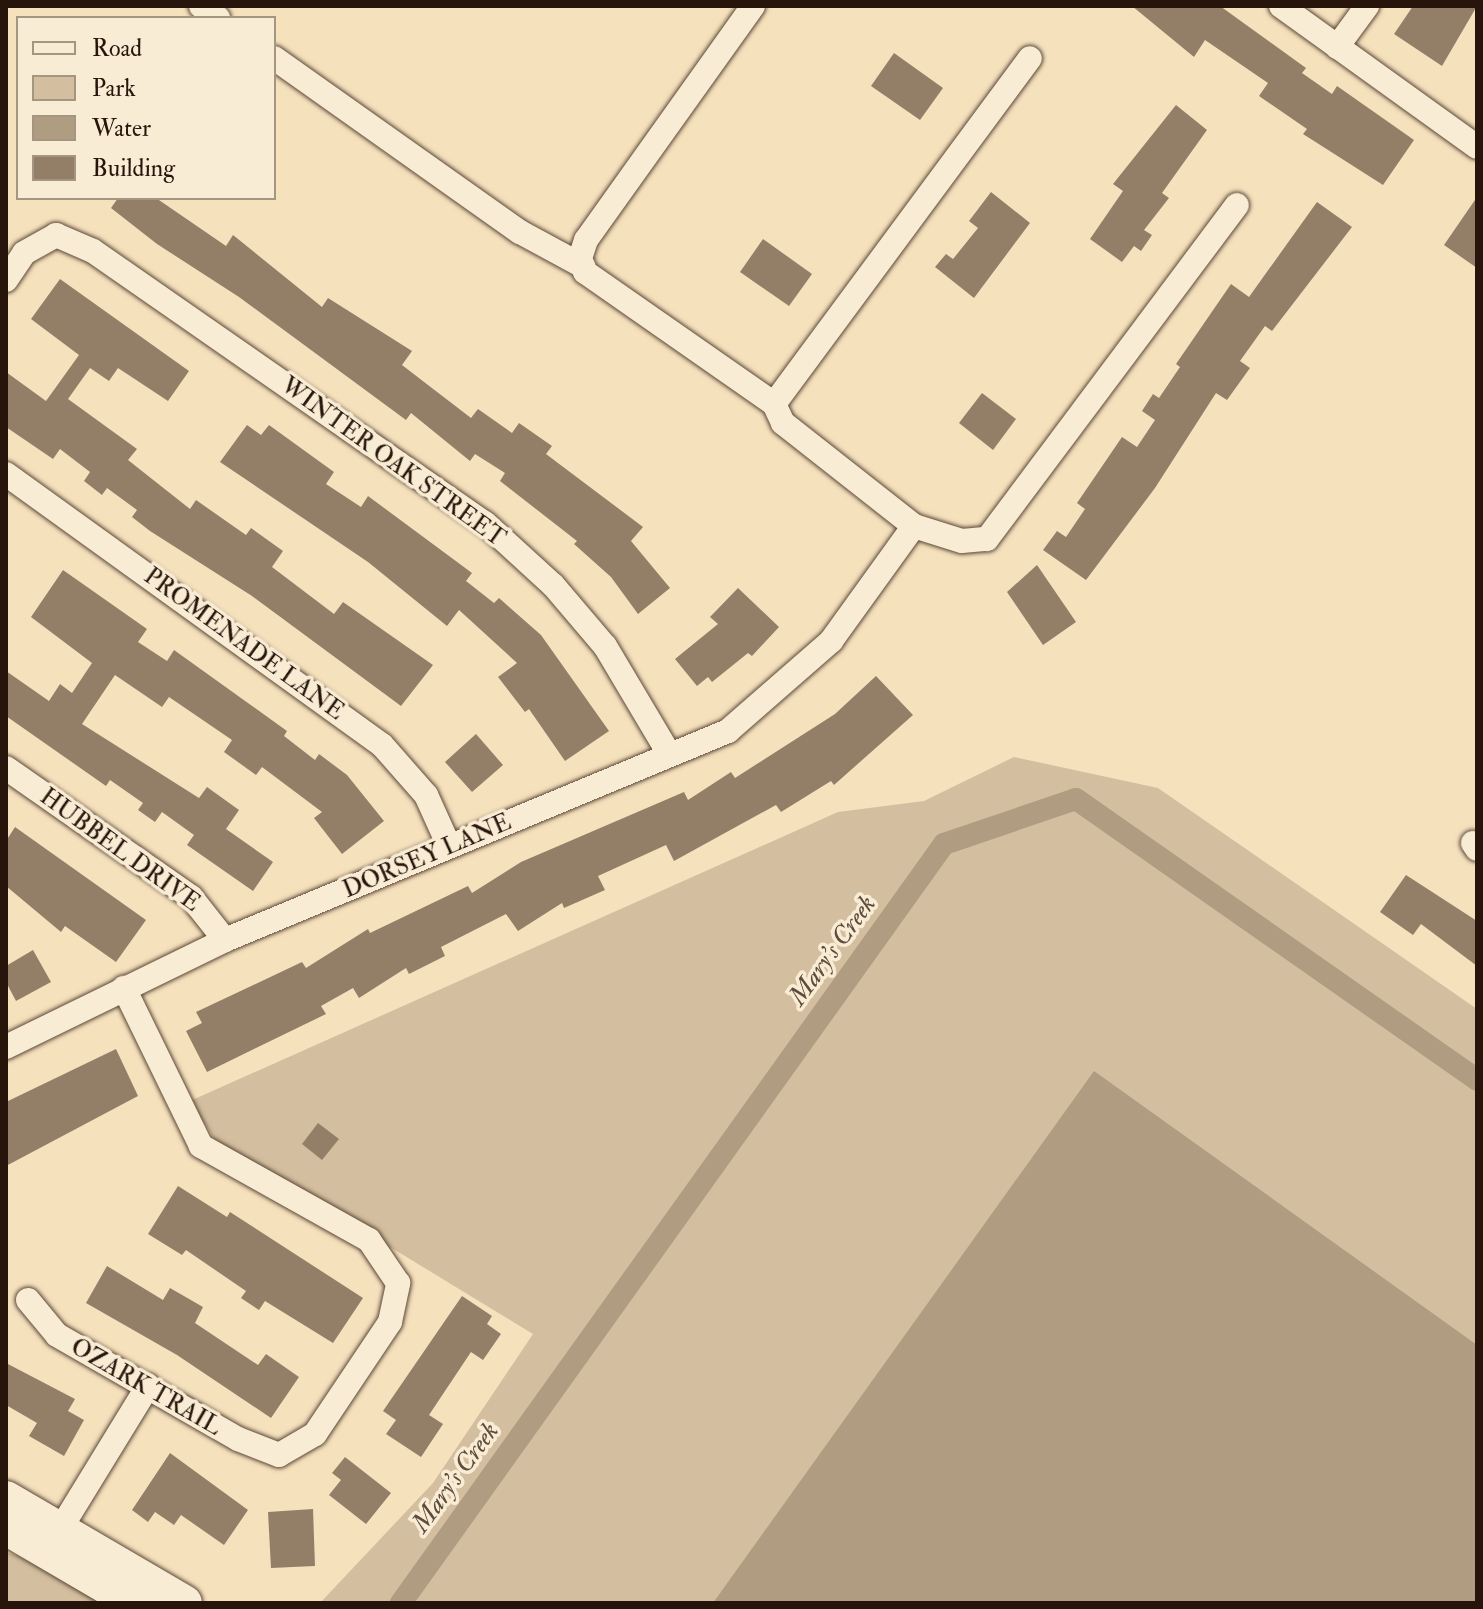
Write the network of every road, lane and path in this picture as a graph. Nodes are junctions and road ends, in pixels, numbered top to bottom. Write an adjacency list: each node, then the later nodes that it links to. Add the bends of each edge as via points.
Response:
1 (753, 6): 9 (street, via 586,240)
2 (1281, 6): 4 (street)
3 (1367, 6): 4 (street)
4 (1337, 47): 7 (street)
5 (1030, 58): 11 (street)
6 (276, 59): 9 (street, via 520,232)
7 (1477, 147)
8 (1237, 205): 13 (street, via 987,539 962,541)
9 (583, 266): 11 (street)
10 (6, 280): 14 (street, WINTER OAK STREET, via 24,253 56,235 93,251 485,523 553,585 605,646)
11 (774, 404): 13 (street, via 783,423)
12 (6, 474): 16 (street, PROMENADE LANE, via 382,745 426,795)
13 (914, 526): 14 (street, DORSEY LANE, via 831,641 728,731)
14 (669, 754): 16 (street, DORSEY LANE)
15 (6, 768): 17 (street, HUBBEL DRIVE, via 191,897)
16 (449, 846): 17 (street, DORSEY LANE)
17 (225, 940): 18 (street, DORSEY LANE)
18 (124, 988): 19 (street, DORSEY LANE); 21 (street, OZARK TRAIL, via 201,1146 369,1240 398,1283 390,1322 315,1434 279,1455 238,1439)
19 (6, 1047)
20 (28, 1300): 21 (street, OZARK TRAIL, via 57,1335)
21 (148, 1386): 24 (street)
22 (6, 1499): 24 (street)
23 (6, 1527): 26 (street)
24 (61, 1528): 25 (street)
25 (183, 1602)
26 (136, 1603)

